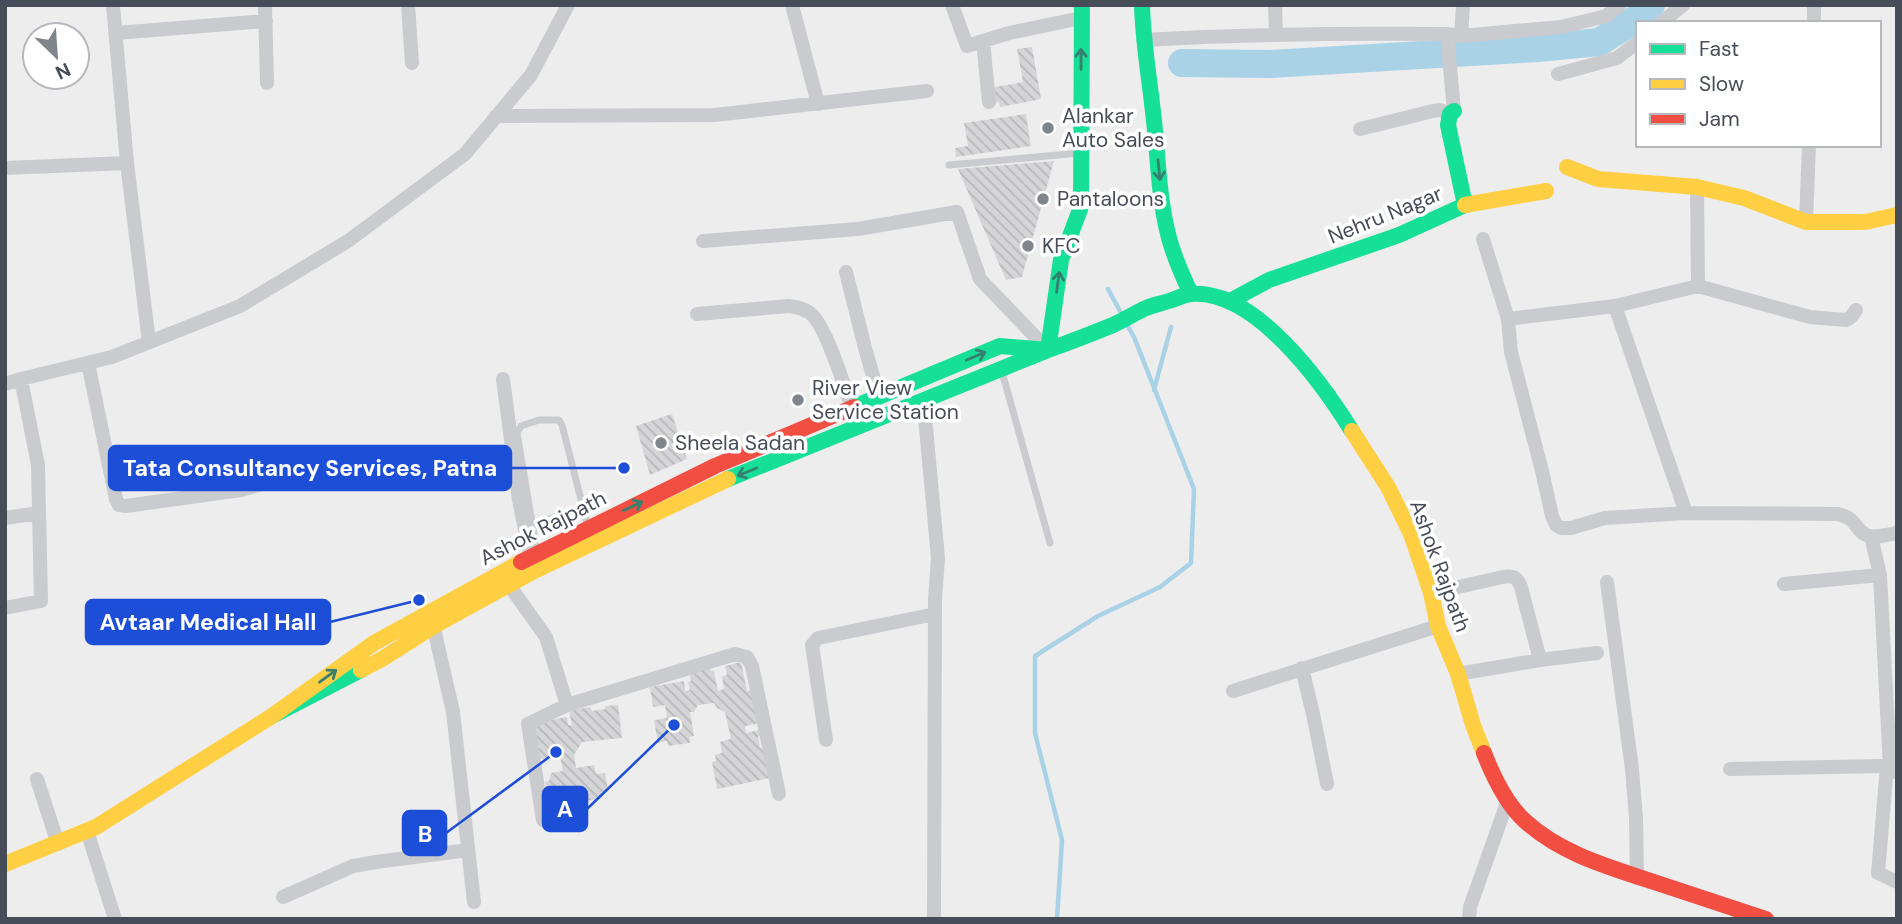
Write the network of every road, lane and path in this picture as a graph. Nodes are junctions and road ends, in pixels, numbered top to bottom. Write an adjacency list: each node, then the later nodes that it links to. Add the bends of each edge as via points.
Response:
1 (113, 5): 15 (street)
2 (265, 5): 13 (street)
3 (408, 5): 21 (street)
4 (568, 5): 28 (street, via 531,75)
5 (792, 5): 26 (street)
6 (951, 5): 19 (street, via 967,46)
7 (1142, 5): 18 (main road)
8 (1275, 5): 16 (street)
9 (1463, 5): 17 (street)
10 (1620, 5): 17 (street, via 1606,16 1561,27)
11 (1683, 5): 14 (street)
12 (1082, 12): 19 (street); 31 (main road, one-way to 12)
13 (266, 21): 15 (street); 23 (street)
14 (1663, 21)
15 (116, 33): 32 (street)
16 (1276, 34): 17 (street); 18 (street)
17 (1454, 35): 27 (street, via 1448,50)
18 (1143, 40): 45 (main road, one-way to 45, via 1168,235)
19 (983, 41): 25 (street)
20 (1636, 44): 22 (street, via 1617,58)
21 (412, 62)
22 (1558, 74)
23 (267, 83)
24 (927, 91): 26 (street)
25 (989, 102)
26 (818, 104): 28 (street, via 714,115)
27 (1452, 113): 29 (street, via 1433,111); 38 (main road, Nehru Nagar, via 1448,125)
28 (496, 116): 51 (street, via 465,154 348,241 240,306)
29 (1360, 129)
30 (1809, 147): 40 (street)
31 (1081, 153): 33 (lane); 52 (main road, one-way to 31, via 1061,260 1081,207)
32 (127, 163): 35 (street); 51 (street)
33 (949, 165)
34 (1567, 167): 36 (main road, via 1598,178)
35 (5, 168)
36 (1697, 187): 40 (main road, via 1744,198); 44 (street)
37 (1546, 191): 38 (main road)
38 (1465, 205): 46 (main road, Nehru Nagar, via 1399,235 1269,280)
39 (1897, 215): 40 (main road, via 1865,222)
40 (1806, 222)
41 (1483, 239): 50 (street)
42 (703, 241): 52 (street, via 858,229 957,212 980,279)
43 (846, 272): 58 (street)
44 (1698, 286): 47 (street); 48 (street, via 1810,317 1846,320)
45 (1191, 294): 46 (main road, Ashok Rajpath); 52 (main road, Ashok Rajpath)
46 (1230, 301): 76 (main road, Ashok Rajpath, via 1283,341 1337,407 1388,487 1411,534)
47 (1615, 306): 50 (street); 64 (street)
48 (1856, 310)
49 (696, 314): 60 (street, via 802,308 824,334)
50 (1508, 319): 64 (street, via 1511,352 1556,525 1571,528 1605,518)
51 (149, 342): 53 (street)
52 (1048, 350): 54 (main road, Ashok Rajpath); 58 (main road, Ashok Rajpath, one-way to 52, via 1000,346)
53 (88, 363): 55 (street); 61 (street, via 119,505)
54 (1001, 369): 59 (main road, Ashok Rajpath); 70 (lane)
55 (21, 379): 57 (street); 63 (street, via 38,465)
56 (503, 379): 71 (street, via 519,500)
57 (5, 384)
58 (879, 397): 60 (main road, Ashok Rajpath)
59 (918, 402): 71 (main road, Ashok Rajpath, one-way to 71); 78 (street, via 926,417 938,558)
60 (852, 408): 67 (main road, Ashok Rajpath, one-way to 60, via 715,466)
61 (295, 483)
62 (583, 507): 66 (lane); 66 (lane, via 562,425 551,419 528,423 517,433); 67 (lane)
63 (39, 513): 65 (street); 77 (street, via 41,601)
64 (1686, 513): 69 (street, via 1838,514)
65 (5, 518)
66 (532, 525): 71 (lane)
67 (589, 528): 71 (main road, Ashok Rajpath)
68 (1897, 534): 69 (street)
69 (1871, 536): 72 (street)
70 (1051, 543)
71 (534, 560): 75 (main road, Ashok Rajpath); 79 (main road, Ashok Rajpath)
72 (1880, 575): 74 (street); 89 (street)
73 (1607, 582): 99 (street, via 1632,769)
74 (1784, 584)
75 (509, 585): 79 (main road, Ashok Rajpath); 86 (street, via 546,637)
76 (1431, 593): 80 (main road, Ashok Rajpath); 82 (street, via 1514,576)
77 (5, 608)
78 (935, 614): 87 (street, via 818,638 812,645); 104 (street)
79 (431, 620): 95 (main road, Ashok Rajpath, via 374,643 272,716); 97 (street, via 453,712)
80 (1438, 626): 83 (street); 84 (main road, Ashok Rajpath)
81 (1597, 653): 82 (street)
82 (1540, 660): 84 (street)
83 (1302, 668): 85 (street); 91 (street)
84 (1458, 674): 93 (main road, Ashok Rajpath, via 1490,768)
85 (1233, 691)
86 (567, 705): 92 (street, via 735,653 747,657); 94 (street, via 528,724)
87 (826, 740)
88 (1730, 769): 89 (street)
89 (1891, 769): 100 (street, via 1878,873)
90 (37, 779): 96 (street)
91 (1327, 784)
92 (779, 794)
93 (1508, 800): 99 (main road, Ashok Rajpath, via 1523,820 1547,838 1584,859); 105 (street, via 1469,907)
94 (543, 820)
95 (87, 831): 96 (main road, Ashok Rajpath); 103 (street)
96 (58, 844): 98 (main road, Ashok Rajpath)
97 (468, 850): 101 (street, via 353,866); 102 (street)
98 (5, 864)
99 (1637, 878): 106 (main road, Ashok Rajpath)
100 (1897, 882)
101 (283, 897)
102 (474, 902)
103 (115, 919)
104 (933, 919)
105 (1469, 919)
106 (1766, 919)

